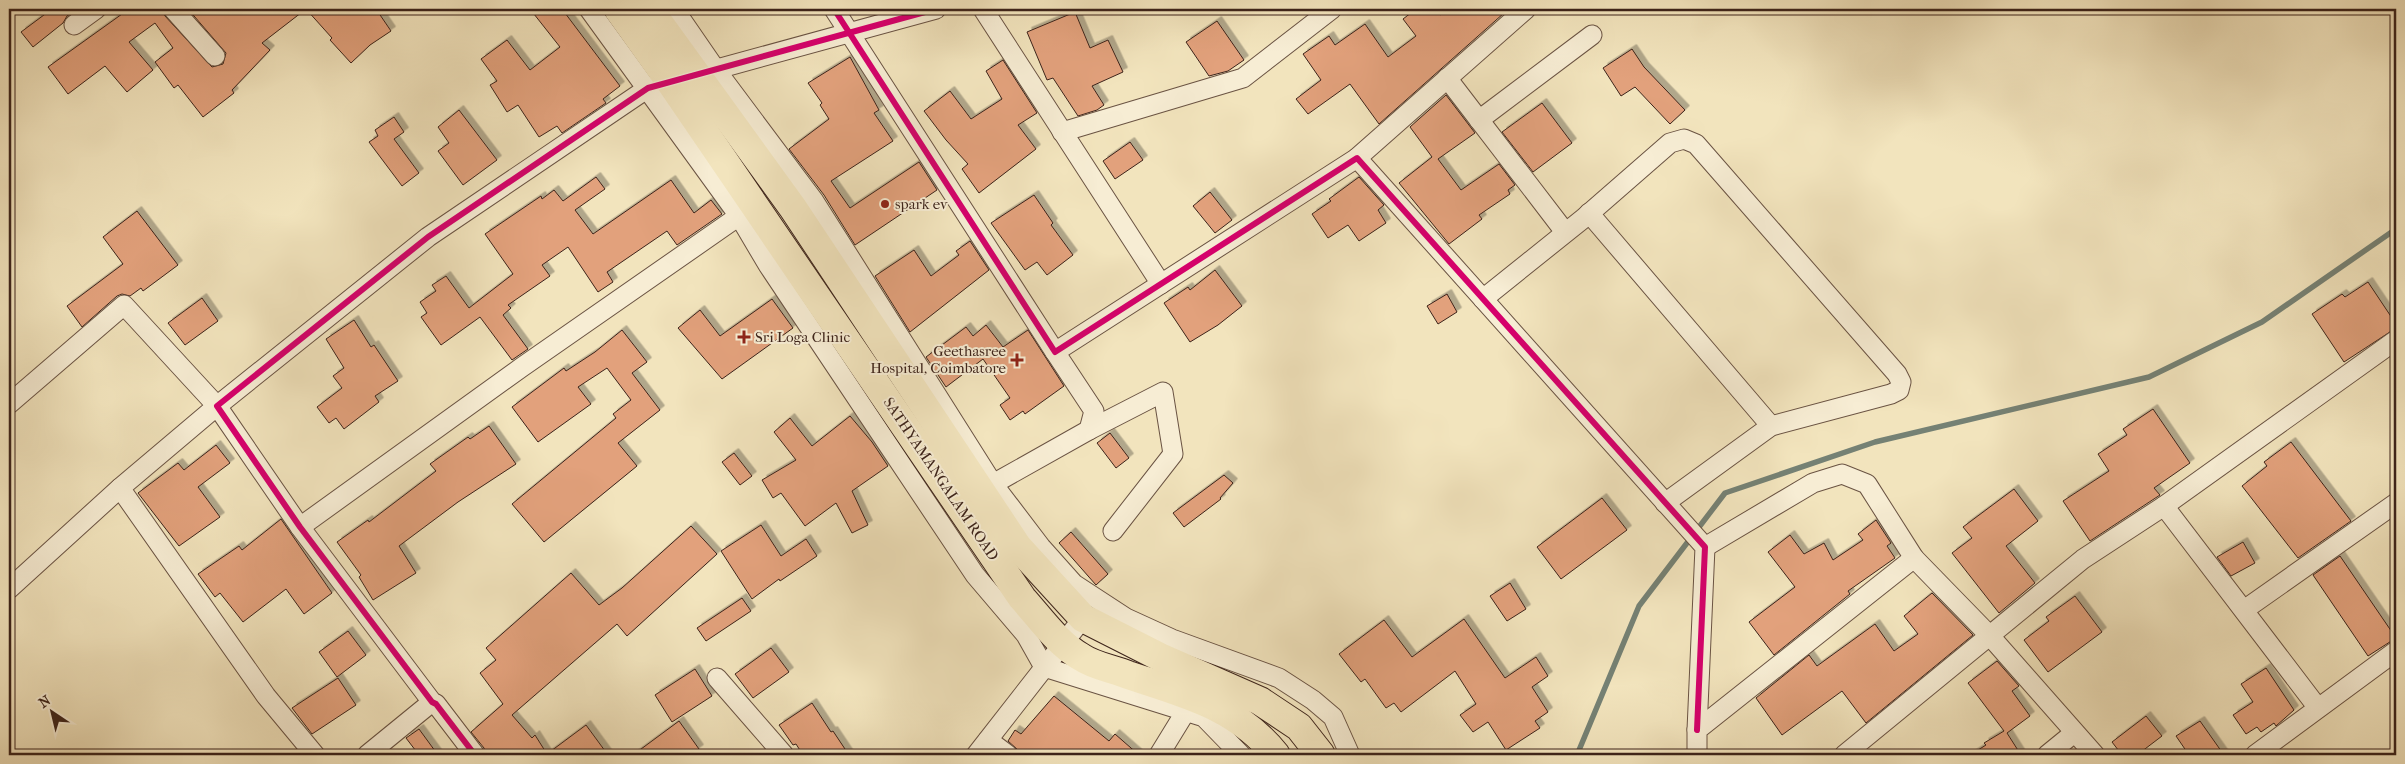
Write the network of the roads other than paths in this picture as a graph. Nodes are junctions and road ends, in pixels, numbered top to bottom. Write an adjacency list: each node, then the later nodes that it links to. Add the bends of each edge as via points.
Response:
1 (96, 9): 12 (street)
2 (173, 9): 15 (street)
3 (589, 9): 18 (street)
4 (618, 9): 18 (highway, SATHYAMANGALAM ROAD)
5 (649, 9): 16 (highway)
6 (674, 9): 16 (street)
7 (834, 9): 13 (street)
8 (936, 9): 13 (street)
9 (983, 9): 20 (street)
10 (1332, 9): 20 (street, via 1243,78)
11 (1526, 9): 17 (street)
12 (74, 25)
13 (850, 34): 16 (street); 28 (street)
14 (1592, 35): 19 (street)
15 (215, 56)
16 (707, 72): 18 (street); 33 (street, via 814,202); 44 (highway, via 793,208 1018,547)
17 (1447, 78): 19 (street); 21 (street)
18 (660, 86): 23 (street); 30 (street, via 428,237); 46 (highway, SATHYAMANGALAM ROAD, via 1022,598)
19 (1479, 120): 24 (street)
20 (1062, 132): 25 (street)
21 (1358, 158): 25 (street); 26 (street)
22 (1589, 212): 24 (street); 31 (street); 31 (street, via 1670,143 1684,139 1696,144 1901,382 1899,390 1891,394)
23 (739, 216): 38 (street); 48 (street, via 768,265 975,575 1026,635)
24 (1565, 232): 26 (street)
25 (1161, 284): 28 (street)
26 (1483, 299): 36 (street)
27 (2395, 344): 37 (street)
28 (1055, 352): 32 (street, via 1094,411)
29 (9, 404): 30 (street, via 124,305)
30 (217, 406): 34 (street); 38 (street)
31 (1771, 426): 36 (street)
32 (1089, 430): 33 (street); 39 (street, via 1163,392 1173,454)
33 (993, 484): 66 (street, via 1074,584 1126,618 1172,639 1279,678 1332,717)
34 (120, 488): 42 (street); 56 (street, via 266,696)
35 (2396, 503): 43 (street)
36 (1666, 504): 40 (street)
37 (2164, 506): 43 (street); 45 (street, via 2083,559)
38 (300, 527): 50 (street)
39 (1113, 531)
40 (1705, 547): 41 (street, via 1813,483 1842,474 1867,484); 53 (street)
41 (1914, 558): 45 (street); 53 (street)
42 (9, 589)
43 (2244, 610): 51 (street)
44 (1082, 618): 46 (street); 65 (highway, via 1260,701 1299,727)
45 (1990, 636): 54 (street); 68 (street)
46 (1064, 644): 48 (street); 64 (highway, SATHYAMANGALAM ROAD, via 1081,658 1200,699 1236,716)
47 (2396, 651): 51 (street)
48 (1044, 667): 52 (street); 55 (street)
49 (717, 678): 59 (street)
50 (432, 702): 57 (street); 58 (street)
51 (2318, 708): 71 (street)
52 (1186, 711): 62 (street); 63 (street, via 1204,717)
53 (1696, 730): 67 (street)
54 (2074, 733): 69 (street); 70 (street)
55 (988, 740): 60 (street); 61 (street)
56 (314, 755)
57 (367, 755)
58 (475, 755)
59 (782, 755)
60 (976, 755)
61 (1008, 755)
62 (1158, 755)
63 (1241, 755)
64 (1276, 755)
65 (1321, 755)
66 (1350, 755)
67 (1697, 755)
68 (1844, 755)
69 (2047, 755)
70 (2095, 755)
71 (2255, 755)

